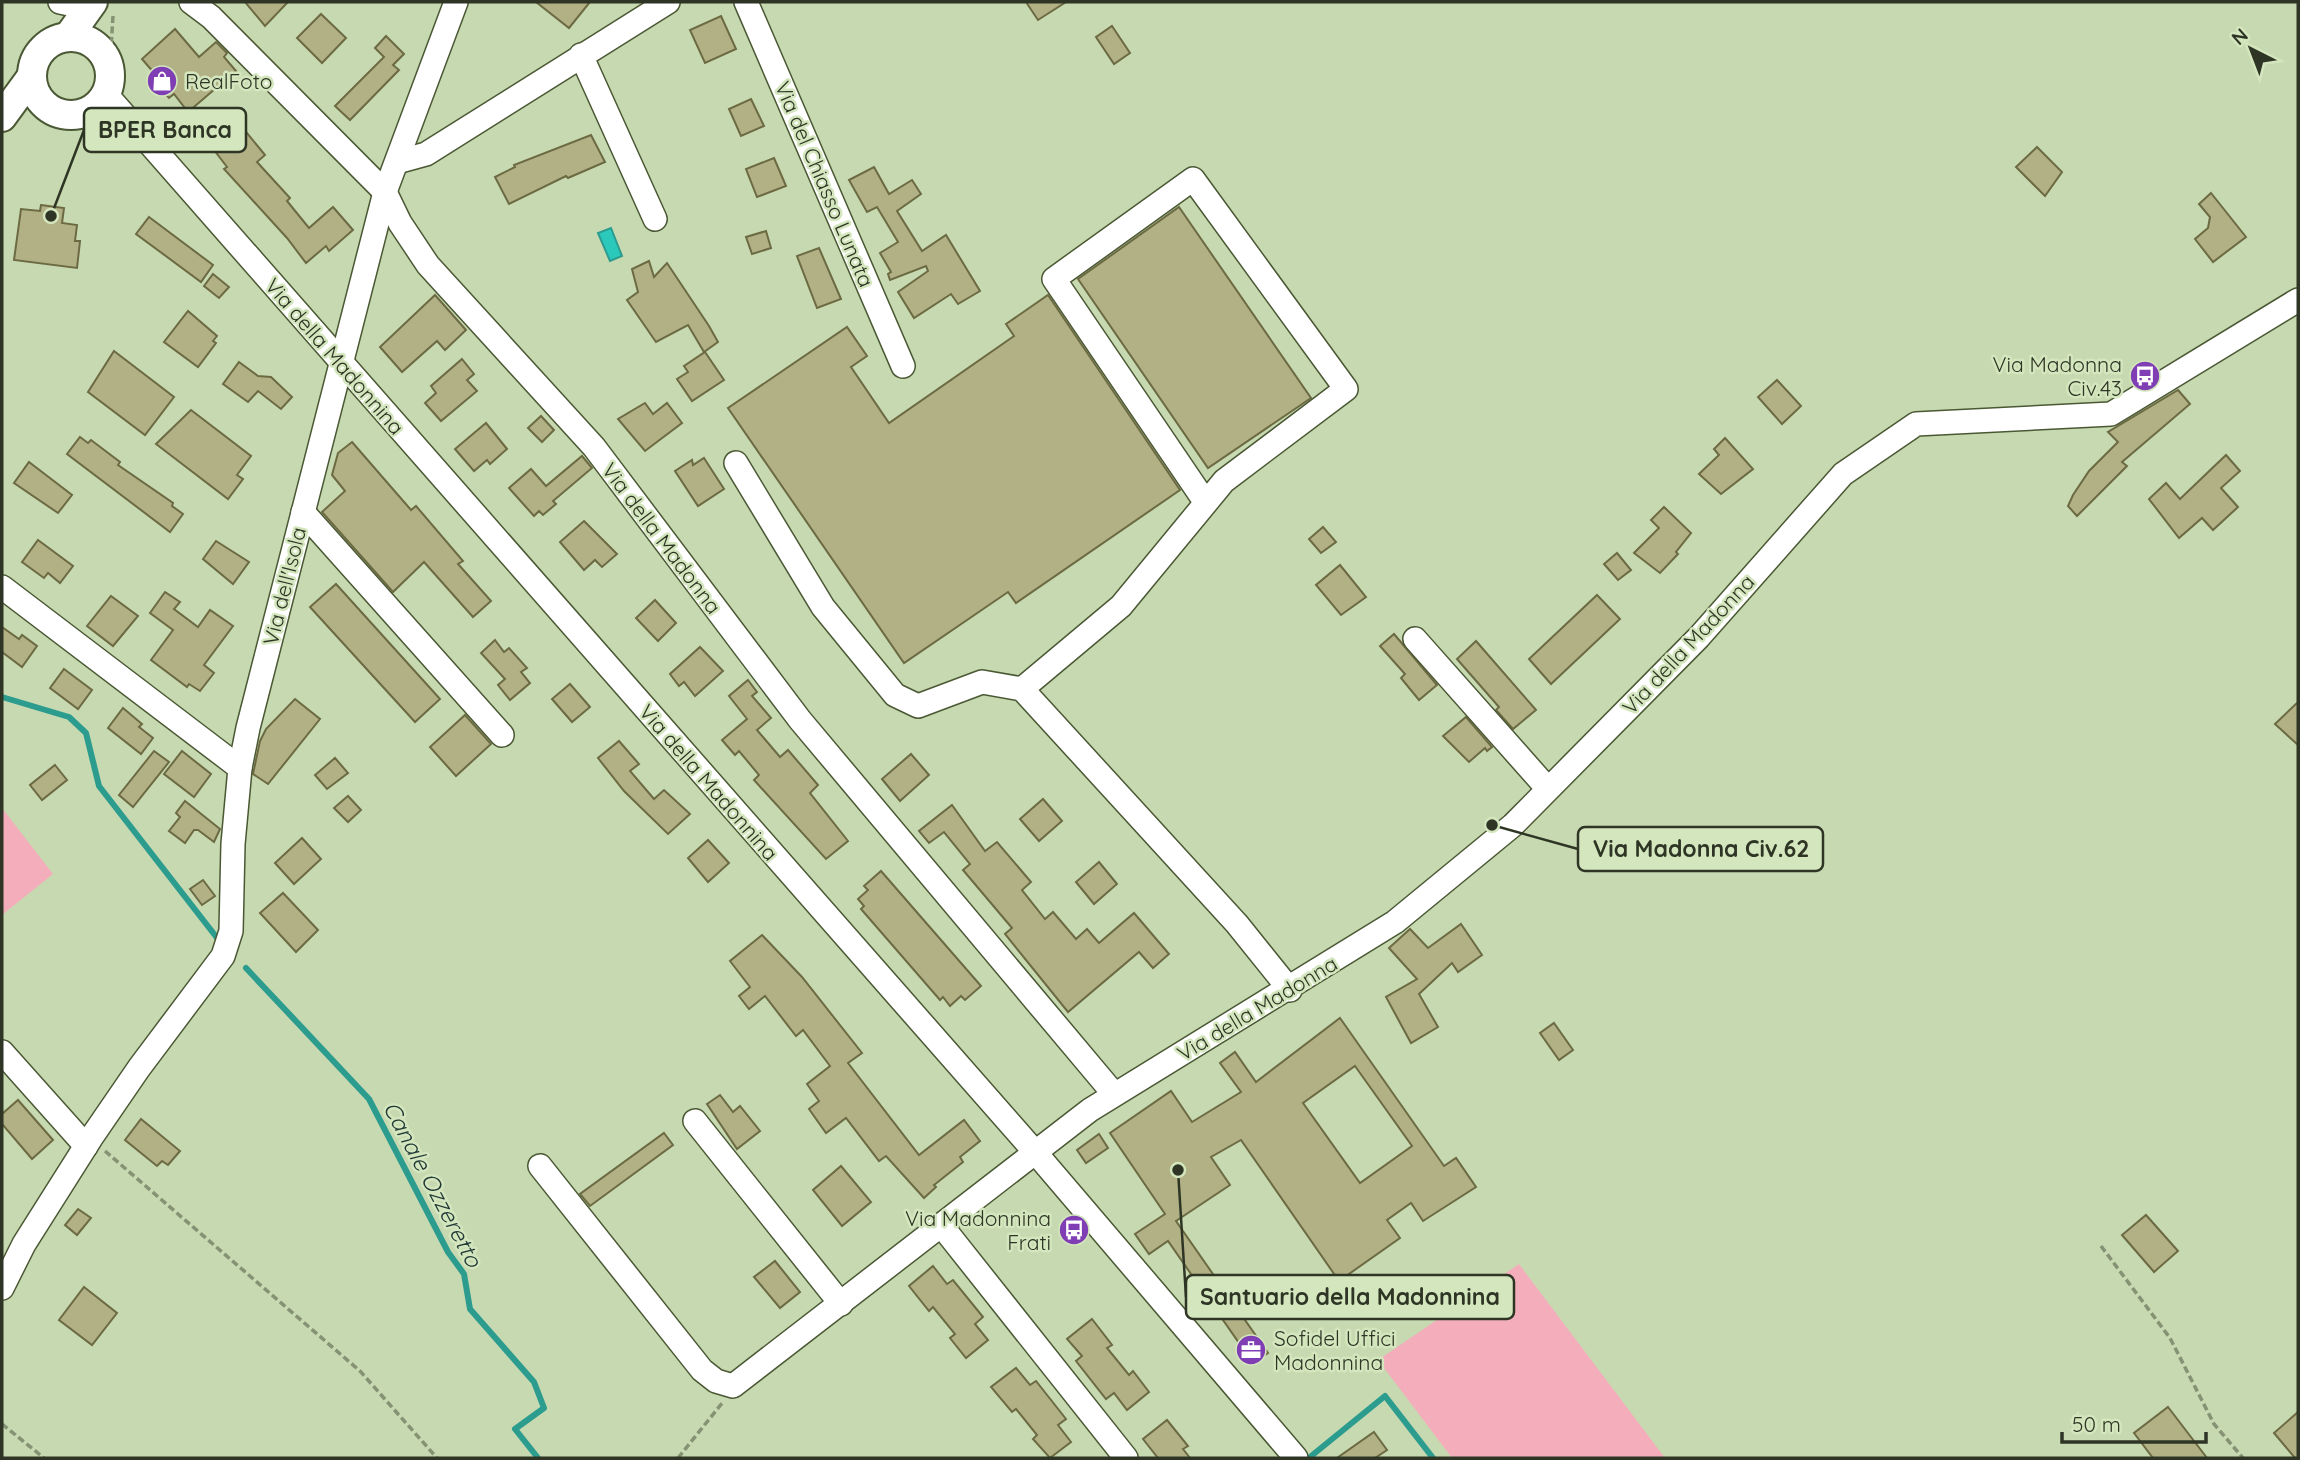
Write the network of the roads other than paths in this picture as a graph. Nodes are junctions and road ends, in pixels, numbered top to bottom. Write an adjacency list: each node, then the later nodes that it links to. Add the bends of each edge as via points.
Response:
1 (191, 2): 11 (street, Via della Madonna)
2 (456, 2): 10 (street, Via dell'Isola)
3 (668, 2): 6 (street)
4 (746, 2): 15 (street, Via del Chiasso Lunata)
5 (85, 16): 7 (main road, via 42,50); 8 (main road, via 109,64)
6 (581, 55): 10 (street, via 426,154); 12 (street)
7 (36, 88): 8 (main road, via 54,111 72,115); 9 (main road)
8 (111, 98): 14 (street, Via della Madonnina)
9 (7, 111)
10 (397, 162): 11 (street, Via dell'Isola)
11 (381, 189): 14 (street, Via dell'Isola); 27 (street, Via della Madonna, via 428,265 594,447 800,720)
12 (655, 219)
13 (2298, 300): 24 (street, Via della Madonna, via 2111,414 1916,424 1843,474 1699,637)
14 (340, 362): 18 (street, Via dell'Isola); 30 (street, Via della Madonnina)
15 (903, 366)
16 (736, 463): 21 (street, via 823,607 895,695 918,706 982,682)
17 (1206, 503): 17 (street, via 1224,481 1346,389 1193,179 1054,279); 21 (street, via 1121,606)
18 (303, 512): 22 (street); 23 (street, Via dell'Isola)
19 (2, 587): 23 (street)
20 (1415, 639): 24 (street)
21 (1022, 689): 25 (street, via 1237,924)
22 (502, 735)
23 (240, 768): 29 (street, Via dell'Isola, via 231,930 223,956)
24 (1548, 789): 25 (street, Via della Madonna, via 1513,825 1395,922)
25 (1290, 990): 27 (street, Via della Madonna)
26 (2, 1052): 29 (street)
27 (1114, 1094): 30 (street, Via della Madonna)
28 (695, 1121): 34 (street)
29 (88, 1142): 33 (street, Via dell'Isola)
30 (1035, 1152): 32 (street, Via della Madonna); 36 (street, Via della Madonnina)
31 (540, 1166): 34 (street, Via della Madonna, via 702,1370 716,1381 733,1386)
32 (941, 1225): 34 (street, Via della Madonna); 35 (street)
33 (2, 1288)
34 (841, 1304)
35 (1126, 1458)
36 (1296, 1458)

